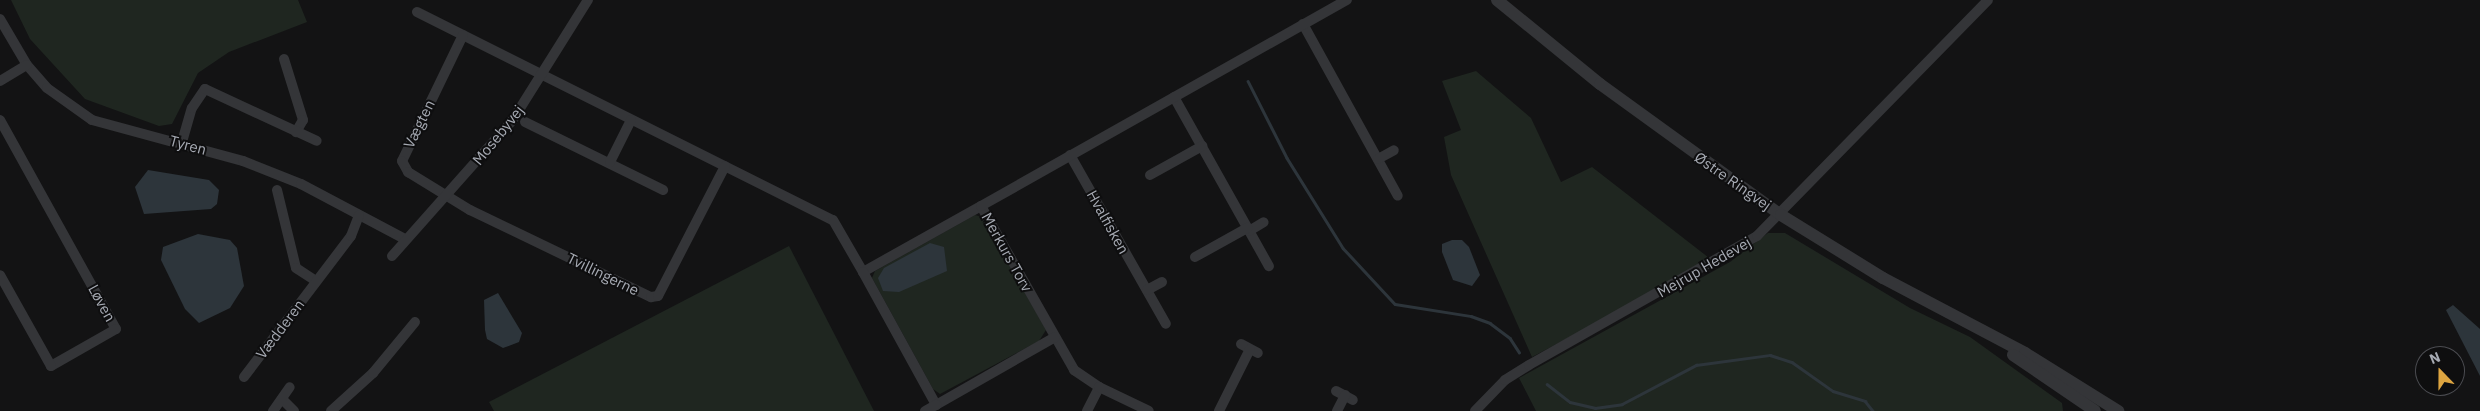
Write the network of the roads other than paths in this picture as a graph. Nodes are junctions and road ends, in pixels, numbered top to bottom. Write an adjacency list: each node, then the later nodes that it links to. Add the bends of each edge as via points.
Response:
1 (1347, 0): 7 (street)
2 (1497, 0): 33 (street, Østre Ringvej, via 1600,84)
3 (1988, 0): 33 (street, Mejrup Hedevej)
4 (584, 1): 11 (street, Mosebyvej)
5 (417, 12): 8 (street)
6 (0, 19): 10 (street, Tyren)
7 (1303, 24): 13 (street); 23 (street)
8 (463, 35): 11 (street); 29 (street, Vægten, via 402,160 408,172)
9 (284, 58): 17 (street, via 303,120)
10 (26, 65): 12 (street); 19 (street, Tyren, via 47,88 92,120)
11 (541, 76): 15 (street); 29 (street, Mosebyvej, via 512,121)
12 (0, 81)
13 (1174, 97): 20 (street); 22 (street)
14 (0, 120): 41 (street, Løven, via 116,329 51,366)
15 (631, 120): 24 (street); 25 (street)
16 (525, 122): 24 (street)
17 (296, 132): 18 (street); 19 (street, via 205,89 192,108)
18 (316, 141)
19 (182, 142): 32 (street, Tyren, via 301,184)
20 (1202, 146): 26 (street); 35 (street)
21 (1394, 150): 23 (street)
22 (1070, 155): 31 (street); 44 (street, Hvalfisken)
23 (1378, 159): 30 (street)
24 (610, 162): 28 (street)
25 (725, 166): 29 (street, Tvillingerne, via 658,296 651,297); 40 (street, via 834,220)
26 (1150, 175)
27 (277, 190): 42 (street, via 296,268)
28 (663, 190)
29 (446, 195): 36 (street, Mosebyvej)
30 (1398, 196)
31 (981, 206): 40 (street, Merkurs Torv); 47 (street, Merkurs Torv)
32 (359, 215): 36 (street, Tyren); 42 (street, Vædderen, via 351,236)
33 (1781, 215): 55 (street, Østre Ringvej, via 1987,335); 64 (street, Mejrup Hedevej, via 1726,257 1515,374)
34 (1264, 222): 35 (street)
35 (1248, 229): 38 (street); 39 (street)
36 (405, 240): 37 (street, Mosebyvej)
37 (392, 256)
38 (1195, 257)
39 (1269, 266)
40 (863, 272): 54 (street)
41 (0, 275)
42 (316, 281): 49 (street, Vædderen)
43 (1162, 282): 44 (street)
44 (1147, 290): 46 (street, Hvalfisken)
45 (415, 322): 58 (street, via 367,379)
46 (1166, 324)
47 (1055, 337): 50 (street, Merkurs Torv, via 1074,370); 54 (street)
48 (1250, 348): 62 (street)
49 (244, 377)
50 (1099, 387): 60 (street); 61 (street, Merkurs Torv)
51 (290, 388): 53 (street)
52 (1345, 395): 63 (street)
53 (282, 399): 56 (street); 57 (street)
54 (936, 405): 59 (street)
55 (2093, 407): 65 (street, Østre Ringvej)
56 (273, 411)
57 (294, 411)
58 (331, 411)
59 (925, 411)
60 (1087, 411)
61 (1149, 411)
62 (1220, 411)
63 (1337, 411)
64 (1475, 411)
65 (2118, 411)

